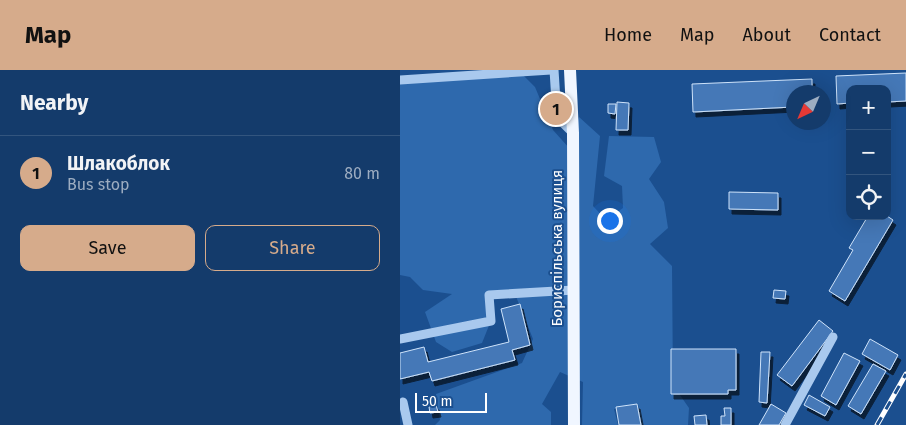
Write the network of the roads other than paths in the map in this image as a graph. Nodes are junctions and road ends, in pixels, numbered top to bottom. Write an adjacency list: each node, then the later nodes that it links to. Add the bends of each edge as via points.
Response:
1 (553, 70): 3 (street); 4 (street, via 557,118)
2 (570, 70): 4 (main road, Бориспільська вулиця)
3 (400, 80)
4 (573, 133): 5 (main road, Бориспільська вулиця)
5 (574, 290): 7 (street, via 490,295 491,321); 10 (main road, Бориспільська вулиця)
6 (833, 337): 11 (street)
7 (400, 340)
8 (404, 402): 9 (street)
9 (408, 425)
10 (574, 425)
11 (785, 425)

